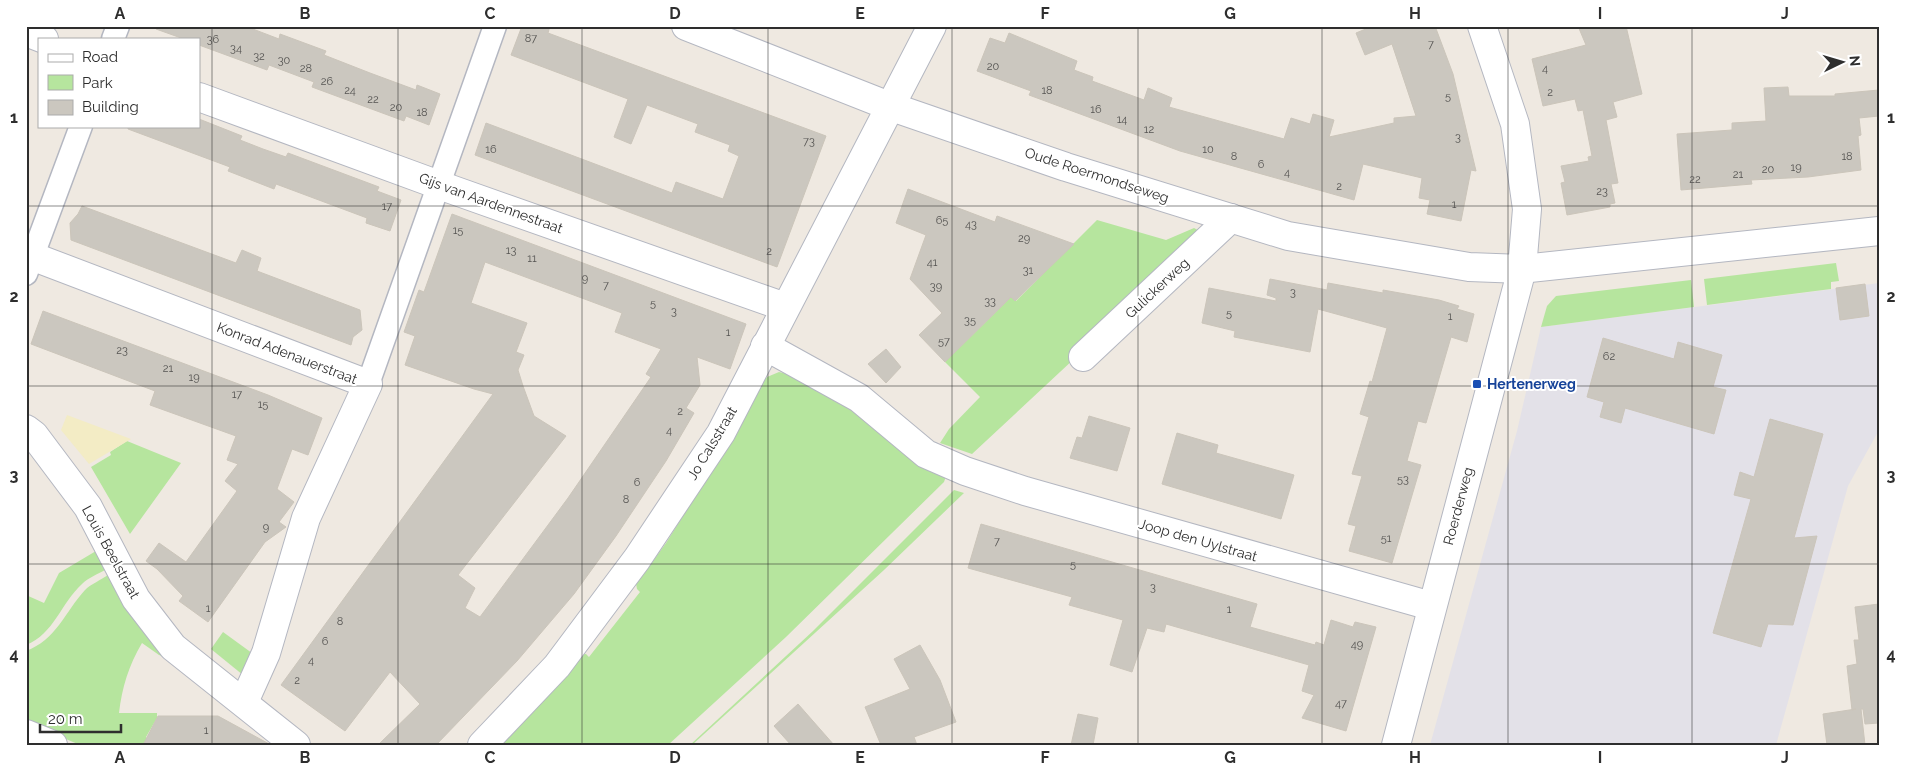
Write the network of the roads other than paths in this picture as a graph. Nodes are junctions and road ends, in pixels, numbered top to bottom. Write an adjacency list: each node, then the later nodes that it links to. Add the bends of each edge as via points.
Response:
1 (118, 26): 8 (street)
2 (495, 26): 12 (street)
3 (686, 26): 10 (street, Oude Roermondseweg)
4 (932, 26): 10 (street, Jo Calsstraat)
5 (1482, 26): 16 (street, Roerderweg, via 1515,124 1528,209)
6 (26, 32): 7 (street)
7 (41, 38)
8 (113, 38)
9 (200, 96): 12 (street, Gijs van Aardennestraat)
10 (889, 106): 13 (street, Oude Roermondseweg); 17 (street, Jo Calsstraat)
11 (80, 128): 15 (street)
12 (439, 185): 17 (street, Gijs van Aardennestraat); 20 (street)
13 (1232, 218): 16 (street, Oude Roermondseweg, via 1288,236 1469,267); 19 (street, Gulickerweg)
14 (1879, 231): 16 (street)
15 (28, 261): 20 (street, Konrad Adenauerstraat)
16 (1522, 269): 22 (street, Roerderweg)
17 (785, 307): 18 (street, Jo Calsstraat)
18 (765, 346): 22 (street, Joop den Uylstraat, via 859,398 926,454 965,471 1025,491); 27 (street, Jo Calsstraat, via 721,433 637,559 557,666)
19 (1083, 357)
20 (368, 384): 23 (street, Konrad Adenauerstraat, via 306,518 266,653)
21 (26, 429): 23 (street, Louis Beelstraat, via 34,435 88,507 136,599 173,646)
22 (1432, 606): 28 (street, Roerderweg)
23 (244, 702): 26 (street, Louis Beelstraat)
24 (26, 734): 25 (street)
25 (53, 745)
26 (296, 745)
27 (482, 745)
28 (1396, 745)

